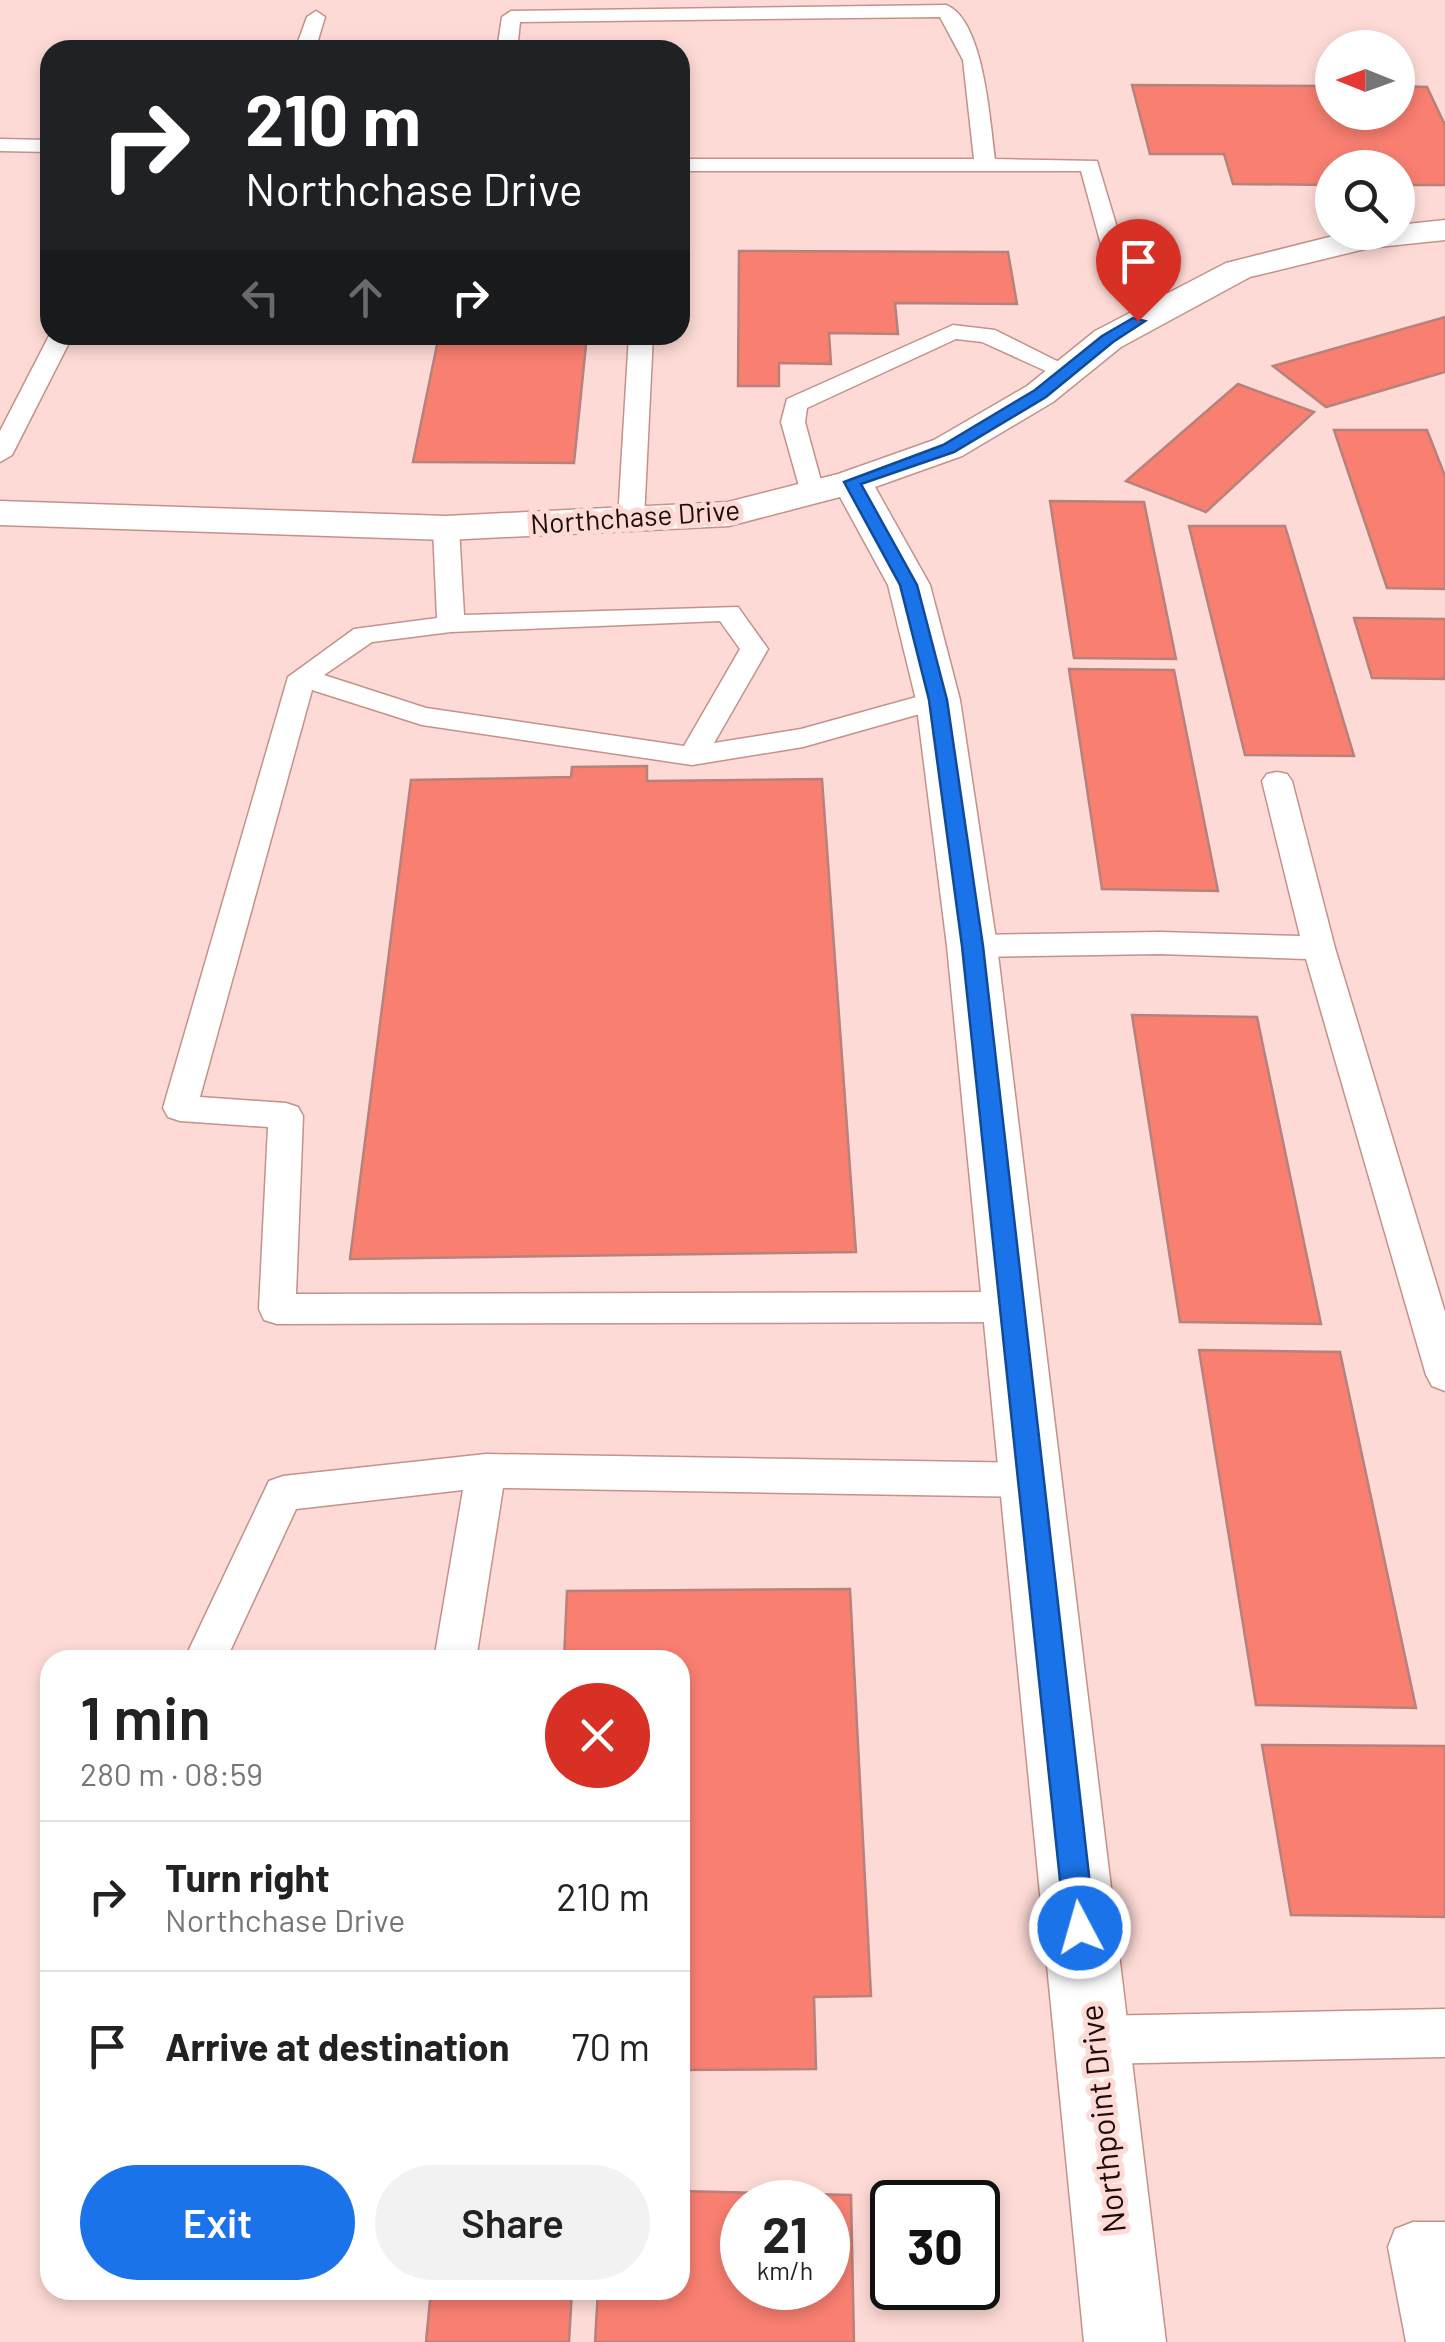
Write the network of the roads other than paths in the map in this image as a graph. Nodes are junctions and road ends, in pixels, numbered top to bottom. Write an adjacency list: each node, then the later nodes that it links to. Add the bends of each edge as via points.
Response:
1 (316, 17): 2 (lane)
2 (308, 40)
3 (508, 40): 6 (lane, via 511,16 946,11 972,60)
4 (0, 144): 5 (lane)
5 (40, 146)
6 (986, 162): 7 (lane); 9 (lane, via 1090,165 1120,274)
7 (690, 164)
8 (1445, 230): 9 (street, Northchase Drive, via 1369,238 1238,270)
9 (1168, 304): 12 (street, Northchase Drive)
10 (56, 345): 13 (lane)
11 (640, 345): 16 (lane)
12 (1067, 372): 14 (street, Northchase Drive, via 948,448); 14 (lane, via 987,334 954,332 796,404 793,422)
13 (0, 455)
14 (832, 487): 16 (street, Northchase Drive, via 729,514); 20 (street, Northpoint Drive, via 909,585)
15 (0, 513): 17 (street, Northchase Drive)
16 (631, 519): 17 (street, Northchase Drive)
17 (446, 528): 18 (lane)
18 (451, 624): 19 (lane, via 364,635); 21 (lane, via 728,613 754,650)
19 (302, 678): 21 (lane, via 422,716); 25 (lane, via 180,1108 286,1116 277,1310)
20 (938, 700): 21 (lane, via 803,738); 23 (street, Northpoint Drive)
21 (692, 756)
22 (1278, 781): 24 (lane)
23 (972, 946): 24 (lane); 25 (street, Northpoint Drive)
24 (1318, 948): 26 (lane)
25 (1012, 1308): 28 (street, Northpoint Drive)
26 (1445, 1376)
27 (486, 1470): 28 (lane); 29 (lane, via 283,1493); 30 (lane)
28 (1030, 1480): 32 (street, Northpoint Drive)
29 (211, 1650)
30 (457, 1650)
31 (1445, 2034): 32 (lane)
32 (1093, 2040): 34 (street, Northpoint Drive)
33 (1445, 2247): 35 (lane, via 1413,2248)
34 (1125, 2342)
35 (1432, 2342)

